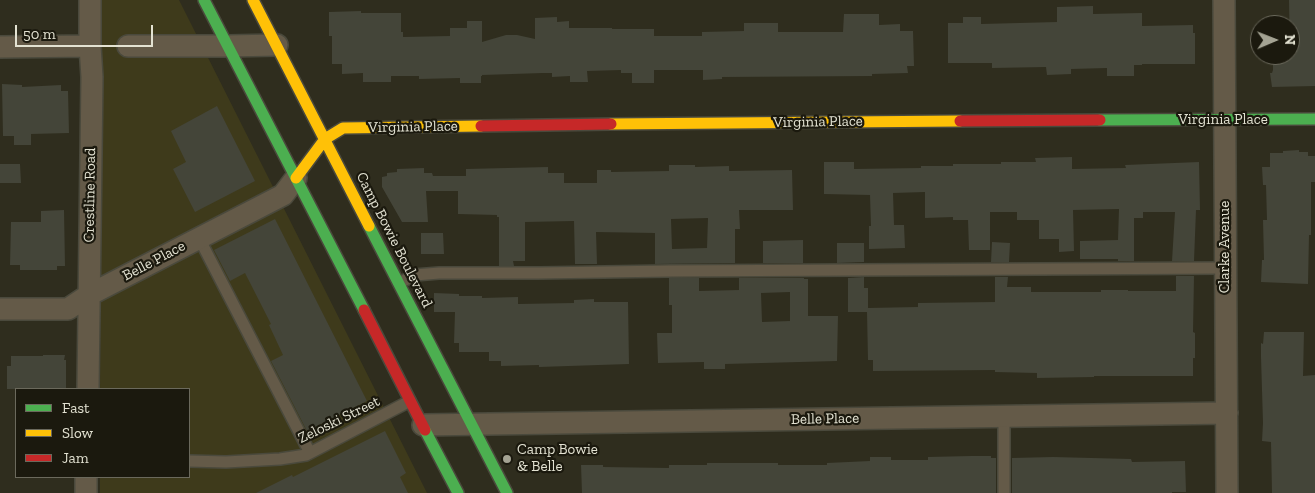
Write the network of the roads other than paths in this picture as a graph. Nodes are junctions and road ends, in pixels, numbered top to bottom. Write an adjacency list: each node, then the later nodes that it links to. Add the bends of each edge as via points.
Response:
1 (90, 0): 6 (street, Crestline Road)
2 (204, 0): 8 (main road)
3 (253, 0): 5 (main road, Camp Bowie Boulevard)
4 (1224, 0): 11 (street, Clarke Avenue)
5 (277, 45): 8 (street); 12 (main road, Camp Bowie Boulevard)
6 (90, 46): 9 (street); 17 (street, Crestline Road)
7 (128, 46): 8 (street)
8 (228, 46): 13 (main road)
9 (0, 47)
10 (1315, 119): 11 (main road, Virginia Place)
11 (1224, 120): 12 (main road, Virginia Place, via 343,128); 15 (street, Clarke Avenue)
12 (325, 139): 13 (main road); 16 (main road, Camp Bowie Boulevard)
13 (296, 178): 14 (street, Belle Place, via 283,195); 20 (main road)
14 (199, 238): 17 (street, Belle Place); 25 (lane)
15 (1226, 268): 16 (lane, via 439,273 415,274); 21 (street, Clarke Avenue)
16 (399, 282): 23 (main road, Camp Bowie Boulevard)
17 (89, 295): 18 (street, Belle Place, via 68,309); 19 (street, Crestline Road)
18 (0, 310)
19 (88, 388)
20 (410, 401): 24 (main road); 25 (lane, Zeloski Street)
21 (1227, 413): 22 (street, Belle Place); 32 (street, Clarke Avenue)
22 (1004, 417): 23 (street, Belle Place); 31 (lane)
23 (472, 424): 24 (street, Belle Place); 30 (main road, Camp Bowie Boulevard)
24 (422, 425): 29 (main road)
25 (310, 453): 26 (lane, Zeloski Street, via 280,459)
26 (190, 461)
27 (86, 478): 28 (street)
28 (86, 493)
29 (458, 493)
30 (508, 493)
31 (1004, 493)
32 (1227, 493)

